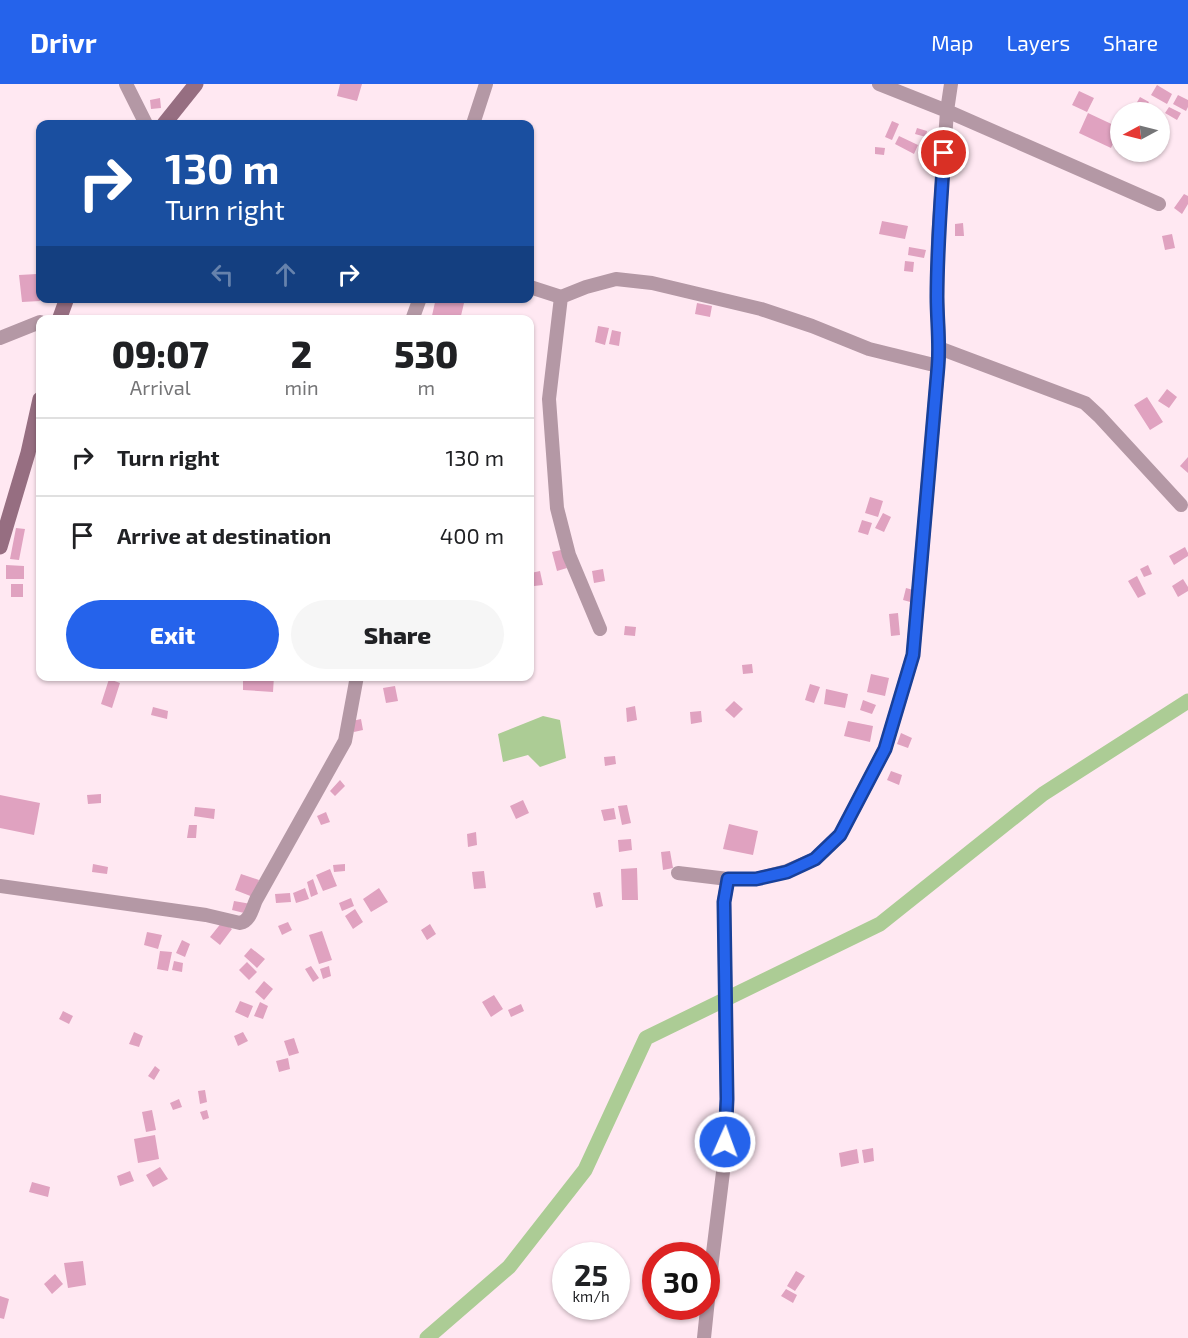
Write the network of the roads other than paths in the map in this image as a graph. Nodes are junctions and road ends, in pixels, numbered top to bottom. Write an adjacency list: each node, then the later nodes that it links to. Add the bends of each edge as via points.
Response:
1 (126, 84): 7 (street)
2 (196, 84): 8 (main road)
3 (486, 84): 9 (street)
4 (879, 84): 6 (street)
5 (951, 84): 6 (street)
6 (947, 111): 10 (street); 15 (street, via 938,239)
7 (144, 120)
8 (167, 120)
9 (474, 120)
10 (1159, 204)
11 (534, 289): 12 (street)
12 (561, 297): 16 (street, via 616,279 652,283 761,309 868,349); 20 (street, via 549,399 557,508 569,555)
13 (36, 324): 14 (street)
14 (0, 338)
15 (939, 348): 16 (street); 18 (street, via 1084,403)
16 (938, 366): 23 (street, via 913,655 885,749 840,835 815,859 787,872 756,879)
17 (36, 417): 19 (main road)
18 (1181, 505)
19 (0, 547)
20 (600, 629)
21 (356, 681): 24 (street, via 345,741 245,922)
22 (678, 873): 23 (street)
23 (728, 879): 25 (street, via 724,902 724,1164)
24 (0, 886)
25 (704, 1338)

